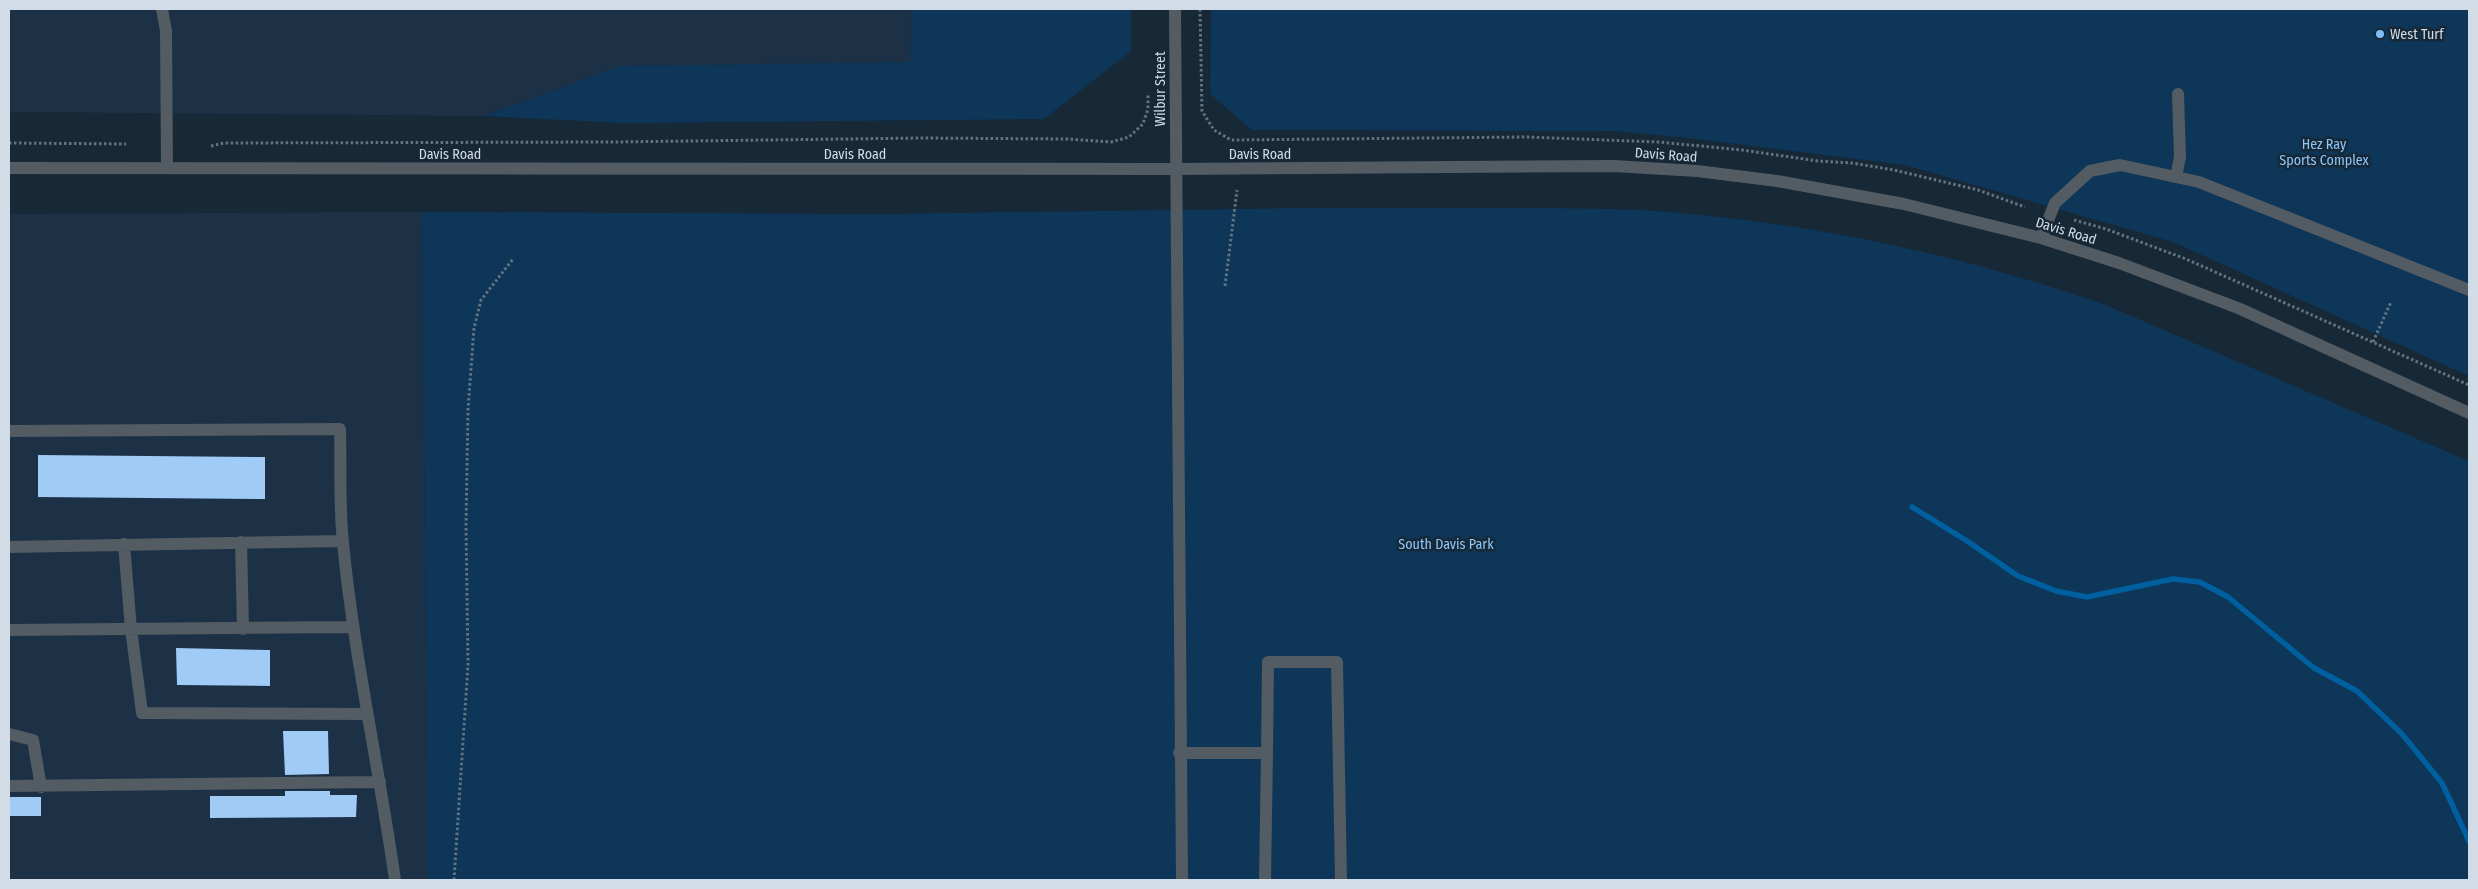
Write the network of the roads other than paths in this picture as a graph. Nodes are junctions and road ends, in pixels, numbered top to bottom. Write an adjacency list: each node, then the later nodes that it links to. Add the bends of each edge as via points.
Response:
1 (162, 9): 5 (street, via 166,31)
2 (1175, 9): 6 (street, Wilbur Street)
3 (2178, 94): 7 (street, via 2180,157)
4 (9, 168): 5 (street, Davis Road)
5 (167, 168): 6 (street, Davis Road)
6 (1175, 169): 8 (street, Davis Road, via 1614,166 1697,171 1778,181 1904,204); 22 (street, Wilbur Street)
7 (2176, 177): 8 (street, via 2120,165 2090,171 2055,203); 9 (street, via 2199,182)
8 (2041, 238): 10 (street, Davis Road, via 2119,263 2238,308)
9 (2469, 290)
10 (2469, 413)
11 (9, 431): 12 (street, via 340,429)
12 (343, 540): 13 (street); 16 (street)
13 (241, 542): 14 (street); 18 (street)
14 (124, 544): 15 (street); 17 (street)
15 (9, 547)
16 (353, 627): 18 (street); 20 (street)
17 (131, 629): 18 (street); 19 (street); 20 (street, via 142,713)
18 (242, 629)
19 (9, 630)
20 (367, 714): 24 (street)
21 (9, 734): 26 (street, via 33,740)
22 (1179, 753): 23 (street); 28 (street, Wilbur Street)
23 (1266, 753): 29 (street); 30 (street, via 1268,662 1337,662)
24 (380, 782): 26 (street); 27 (street)
25 (9, 786): 26 (street)
26 (41, 787)
27 (395, 880)
28 (1182, 880)
29 (1265, 880)
30 (1341, 880)

